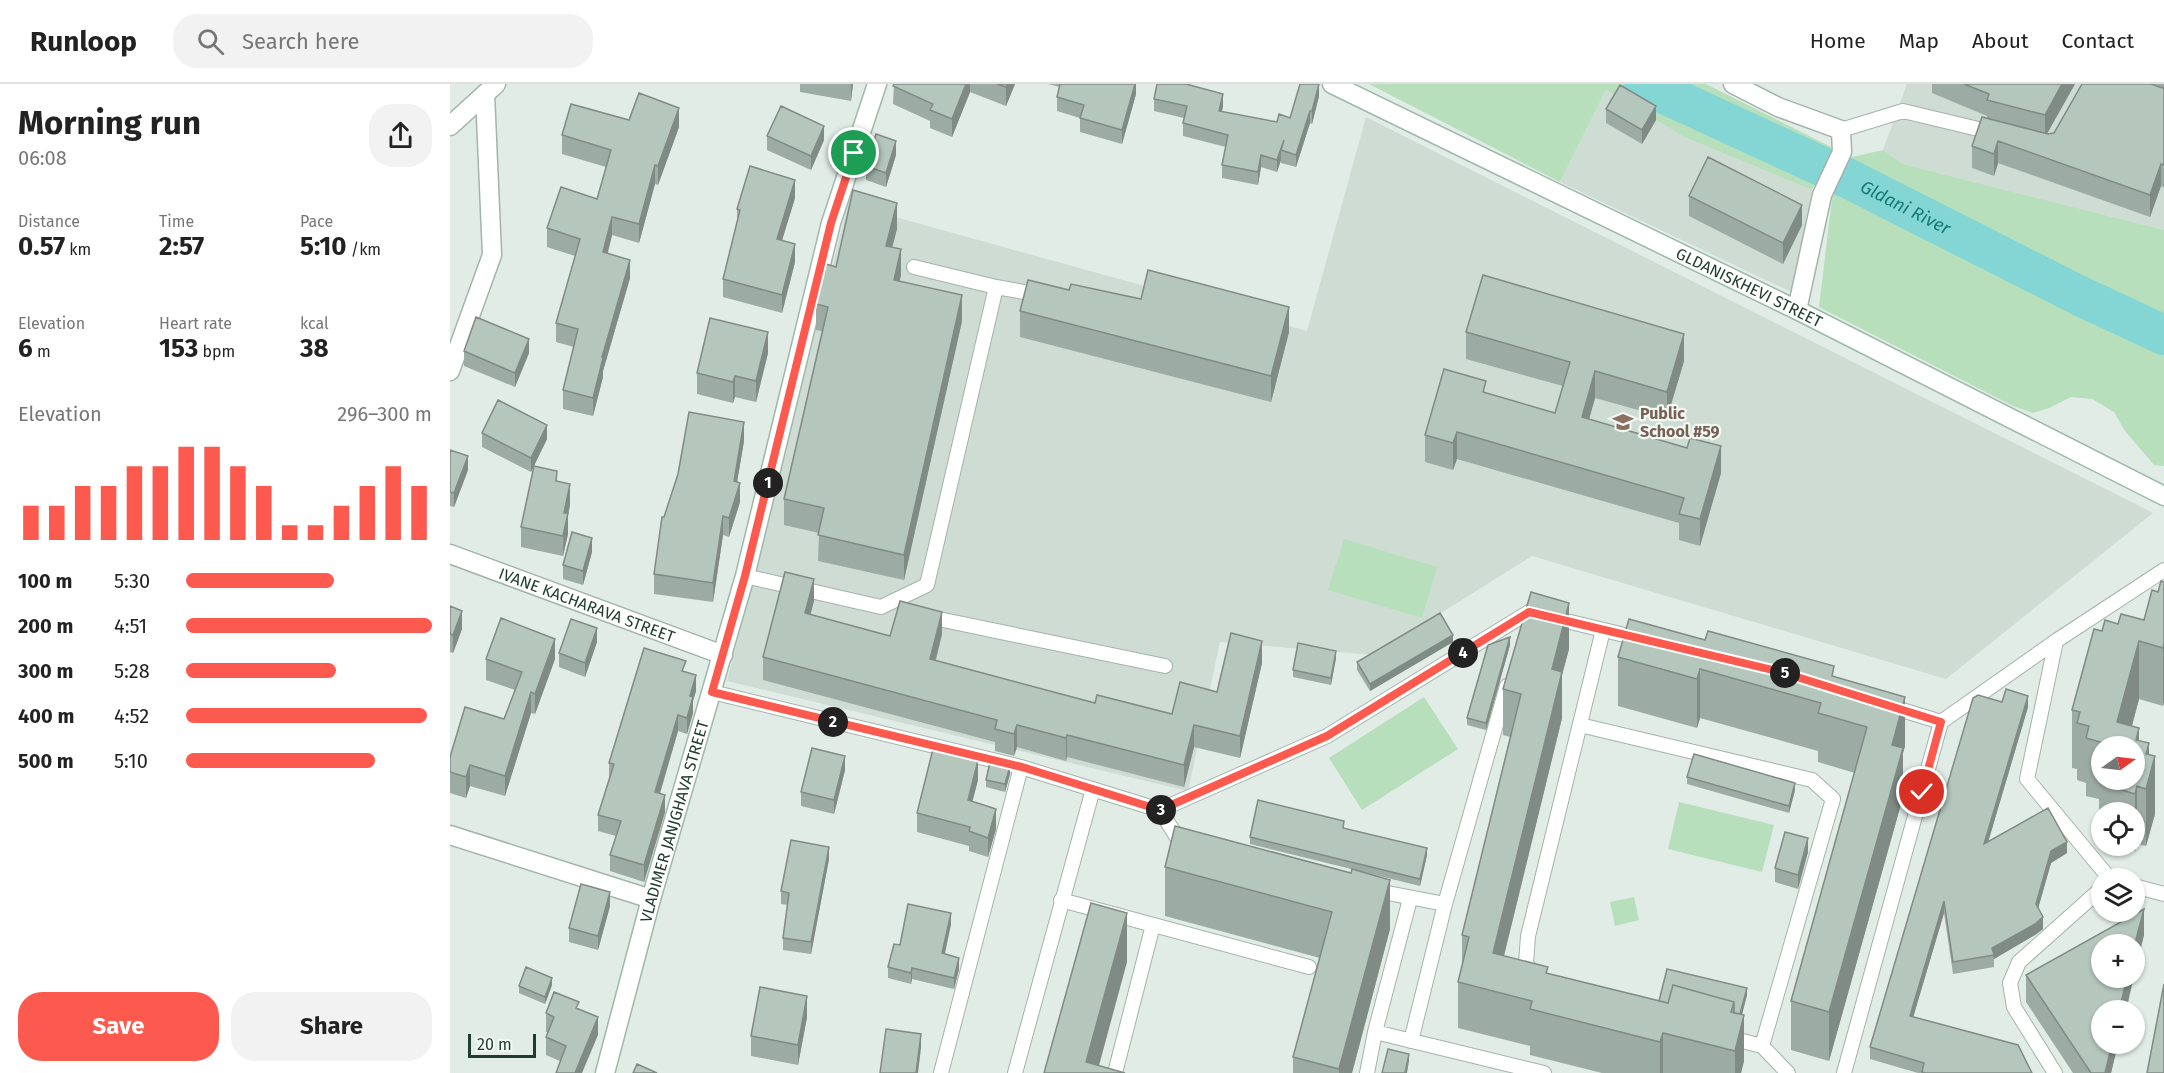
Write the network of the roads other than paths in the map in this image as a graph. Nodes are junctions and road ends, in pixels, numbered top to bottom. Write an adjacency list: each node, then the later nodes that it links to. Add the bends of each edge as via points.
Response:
1 (877, 84): 16 (street, VLADIMER JANJGHAVA STREET, via 831,223)
2 (1332, 84): 11 (street, GLDANISKHEVI STREET)
3 (1732, 84): 6 (street, via 1778,107)
4 (490, 89): 5 (street); 12 (street, via 492,255)
5 (453, 121)
6 (1841, 130): 7 (lane, via 1903,111); 11 (street, via 1842,152 1822,195)
7 (2005, 136)
8 (914, 267): 9 (lane)
9 (996, 287): 10 (lane); 17 (lane, via 927,585)
10 (1053, 297)
11 (1797, 310): 13 (street, GLDANISKHEVI STREET)
12 (450, 371)
13 (2164, 496)
14 (450, 554): 23 (street, IVANE KACHARAVA STREET)
15 (2164, 570): 21 (lane)
16 (745, 576): 17 (lane); 23 (street, VLADIMER JANJGHAVA STREET)
17 (881, 608): 24 (lane)
18 (1529, 612): 19 (lane); 20 (lane); 32 (lane, via 1327,736)
19 (1603, 630): 22 (lane); 29 (lane)
20 (1522, 634)
21 (2056, 641): 28 (lane); 35 (lane, via 2027,779)
22 (1659, 643)
23 (723, 654): 26 (street, VLADIMER JANJGHAVA STREET)
24 (1165, 666)
25 (1513, 668): 43 (lane)
26 (712, 692): 30 (lane); 40 (street, VLADIMER JANJGHAVA STREET)
27 (1877, 702): 28 (lane)
28 (1941, 722): 58 (lane)
29 (1580, 725): 46 (lane, via 1528,936 1526,963); 50 (lane, via 1812,780 1833,799)
30 (1022, 767): 31 (lane); 52 (lane)
31 (1093, 789): 32 (lane); 42 (lane)
32 (1160, 810): 34 (lane, via 1178,839)
33 (450, 835): 40 (street)
34 (1200, 854)
35 (2101, 868)
36 (2145, 888): 38 (lane)
37 (1363, 889): 41 (lane)
38 (2163, 891)
39 (2091, 898): 59 (lane, via 2019,962 2010,983 2014,1007)
40 (651, 899): 51 (street, VLADIMER JANJGHAVA STREET)
41 (1410, 899): 43 (lane); 47 (lane)
42 (1061, 900): 44 (lane); 53 (lane)
43 (1445, 904): 49 (lane)
44 (1153, 925): 45 (lane); 54 (lane)
45 (1309, 967)
46 (1541, 986)
47 (1375, 1032): 49 (lane); 55 (lane)
48 (1718, 1034): 50 (lane)
49 (1411, 1041): 56 (lane)
50 (1762, 1046): 57 (lane)
51 (605, 1073)
52 (941, 1073)
53 (1015, 1073)
54 (1115, 1073)
55 (1367, 1073)
56 (1544, 1073)
57 (1788, 1073)
58 (1844, 1073)
59 (2055, 1073)

